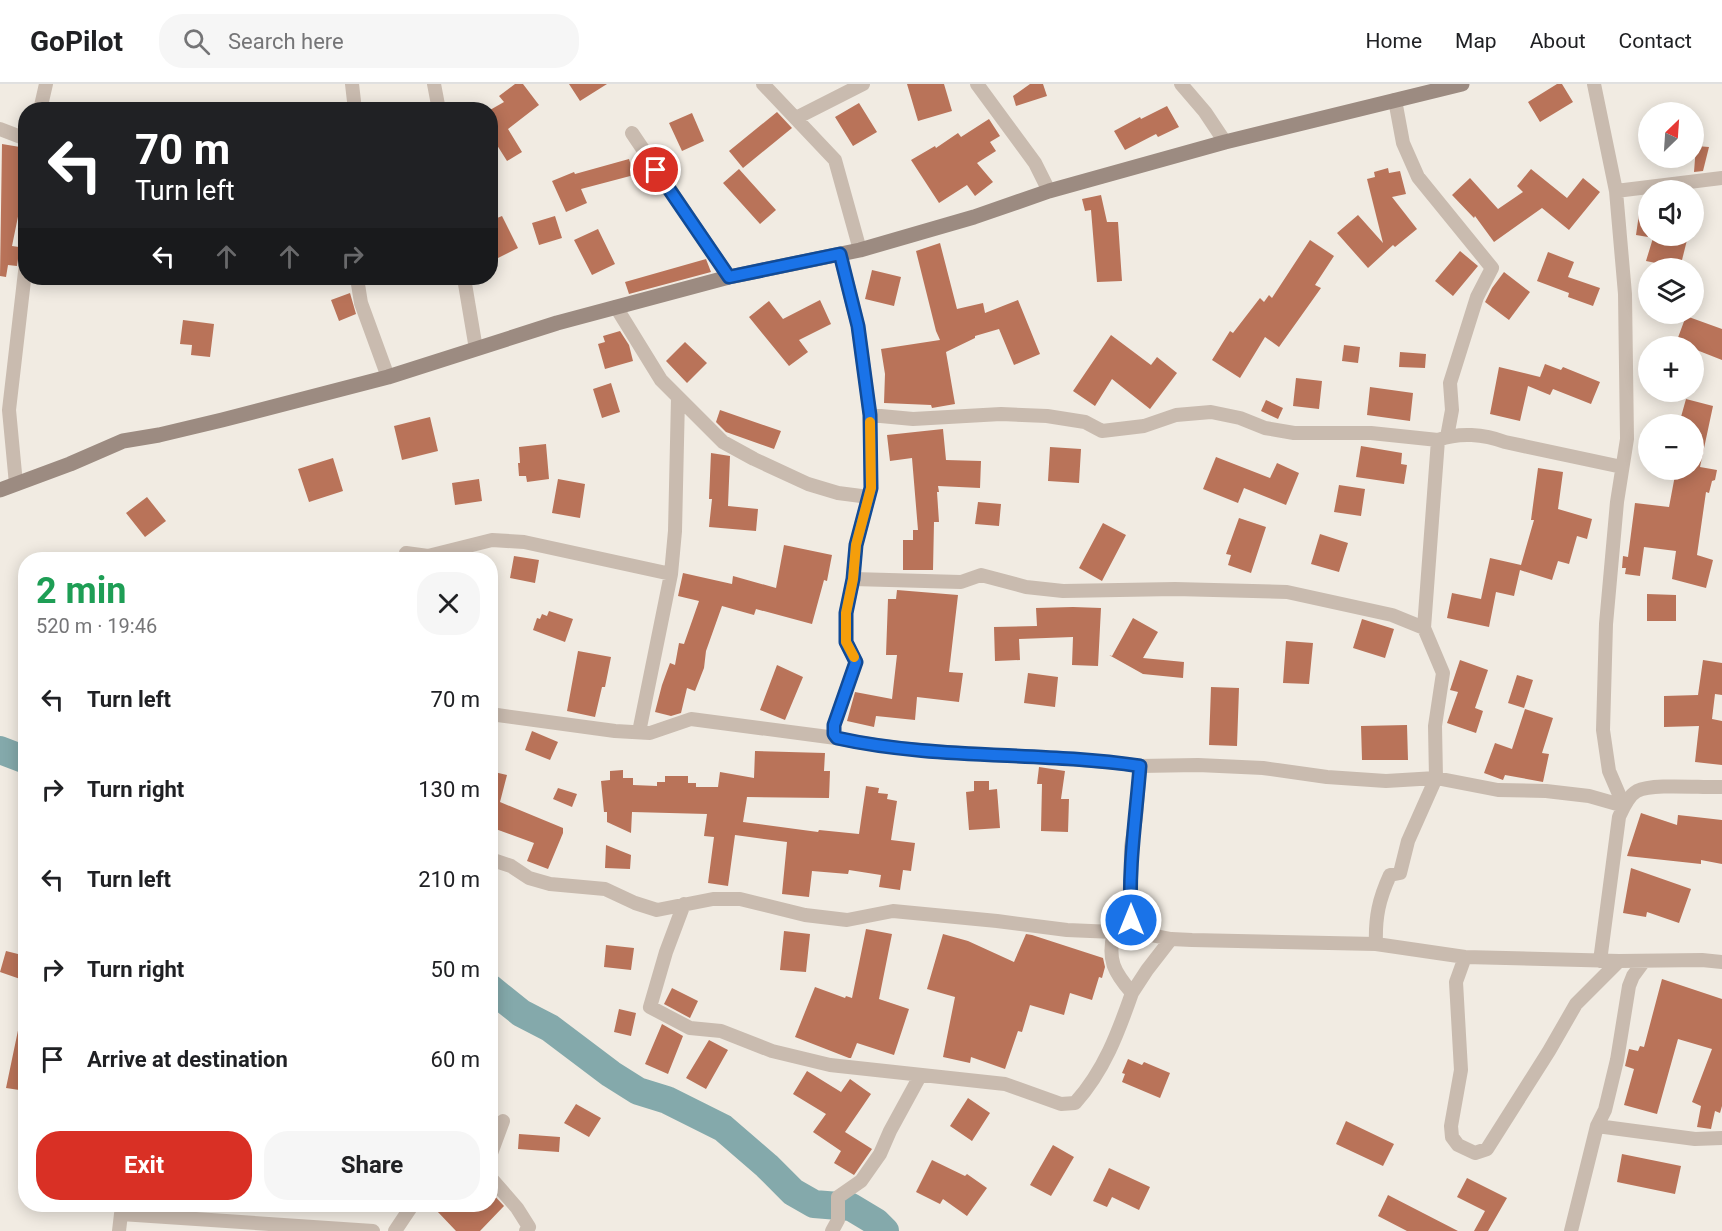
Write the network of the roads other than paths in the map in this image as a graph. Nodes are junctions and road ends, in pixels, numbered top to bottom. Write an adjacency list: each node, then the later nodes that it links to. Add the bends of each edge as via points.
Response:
1 (46, 84): 11 (street)
2 (352, 84): 12 (street)
3 (434, 84): 13 (street)
4 (763, 84): 14 (street)
5 (863, 84): 14 (street)
6 (977, 84): 20 (street, via 1035,163)
7 (1181, 84): 18 (street)
8 (1460, 84): 10 (street)
9 (1594, 84): 21 (street)
10 (1395, 100): 18 (street); 33 (street, via 1403,143 1418,177 1492,268 1477,297 1453,372 1452,410)
11 (42, 102)
12 (354, 102)
13 (437, 102)
14 (796, 118): 22 (street, via 835,160)
15 (0, 129): 17 (street)
16 (632, 133): 24 (street)
17 (18, 136)
18 (1225, 142): 20 (street)
19 (1722, 178): 21 (street)
20 (1049, 190): 22 (street, via 974,217)
21 (1616, 191): 34 (street, via 1625,294 1627,439)
22 (860, 250): 23 (street)
23 (840, 254): 24 (street); 32 (street, via 858,326)
24 (729, 277): 28 (street)
25 (23, 285): 35 (street, via 9,410)
26 (358, 285): 30 (street)
27 (465, 285): 29 (street)
28 (616, 307): 29 (street); 31 (street, via 661,380)
29 (476, 349): 30 (street)
30 (388, 376): 35 (street, via 222,420 123,441)
31 (678, 398): 37 (street, via 723,442 754,459 838,494); 39 (street)
32 (870, 415): 33 (street, via 913,419 1001,414 1047,416 1085,422 1102,431 1144,426 1176,415 1211,412 1294,433 1371,433); 37 (street)
33 (1442, 439): 34 (street, via 1489,435 1505,442); 41 (street)
34 (1622, 467): 48 (street, via 1606,624 1603,730 1609,771)
35 (16, 484): 36 (street)
36 (0, 490)
37 (869, 497): 40 (street, via 856,545)
38 (444, 552): 39 (street, via 492,540 524,542)
39 (671, 574): 43 (street)
40 (853, 579): 41 (street, via 961,582 981,575 1026,587 1063,591 1287,592 1392,615); 44 (street, via 846,613 846,642 856,662 834,725)
41 (1424, 628): 46 (street, via 1443,673 1435,726)
42 (498, 715): 43 (street)
43 (639, 732): 44 (street, via 650,733 690,719)
44 (837, 738): 45 (street, via 926,751 1100,760)
45 (1140, 766): 46 (street, via 1263,768 1386,781); 52 (street, via 1131,847)
46 (1436, 778): 48 (street, via 1498,790 1589,796); 54 (street, via 1408,841 1400,873 1390,875 1378,901)
47 (1722, 787): 48 (street, via 1649,787 1637,791)
48 (1624, 806): 56 (street, via 1619,818)
49 (498, 862): 50 (street, via 529,878 605,889 657,910)
50 (684, 904): 51 (street, via 713,898 740,899 805,915 847,920 893,911); 61 (street, via 650,1007 690,1028 721,1032 772,1051 830,1065)
51 (1114, 932): 52 (street); 60 (street, via 1110,950 1117,976)
52 (1130, 932): 53 (street)
53 (1171, 939): 54 (street); 60 (street)
54 (1376, 944): 55 (street)
55 (1465, 957): 56 (street); 57 (street, via 1456,982 1461,1070 1451,1126 1458,1145 1475,1153 1487,1149 1576,1004)
56 (1600, 961): 57 (street)
57 (1619, 961): 58 (street)
58 (1644, 961): 59 (street); 63 (street, via 1629,986 1617,1060 1605,1110)
59 (1722, 963)
60 (1132, 993): 61 (street, via 1105,1062 1075,1103 1061,1104 1005,1084)
61 (920, 1076): 68 (street, via 880,1155 861,1181 838,1197)
62 (503, 1121): 64 (street)
63 (1597, 1126): 65 (street, via 1695,1139); 73 (street)
64 (498, 1134)
65 (1722, 1138)
66 (498, 1186): 72 (street, via 529,1227)
67 (408, 1212): 71 (street)
68 (835, 1226)
69 (119, 1231): 70 (street, via 121,1214)
70 (373, 1231)
71 (395, 1231)
72 (526, 1231)
73 (1571, 1231)

